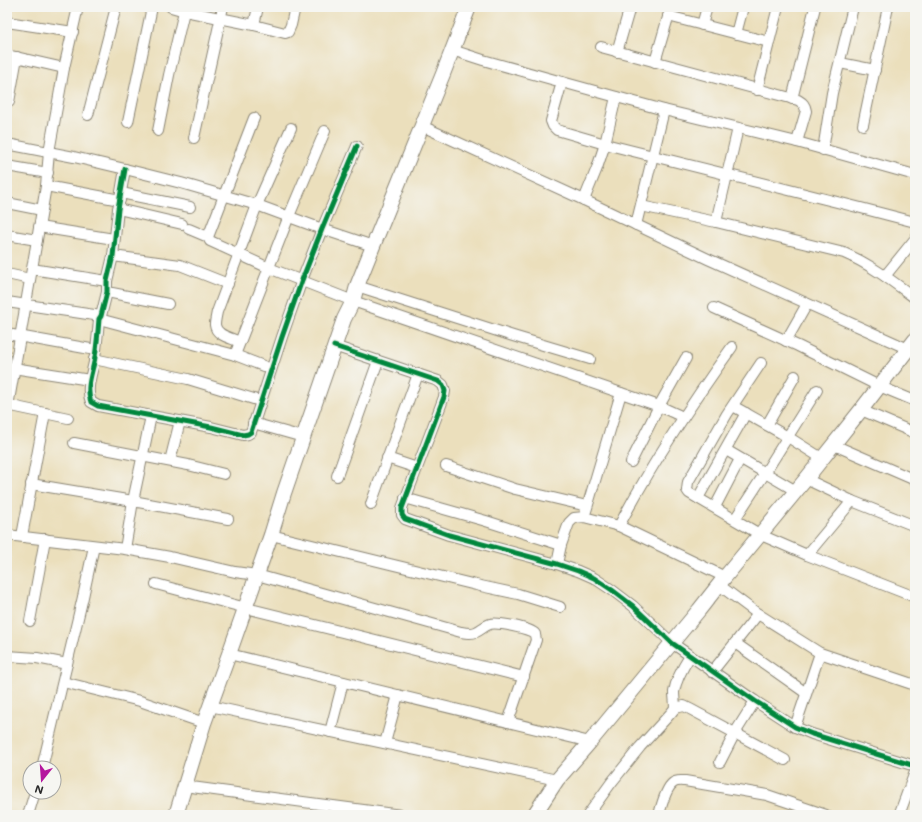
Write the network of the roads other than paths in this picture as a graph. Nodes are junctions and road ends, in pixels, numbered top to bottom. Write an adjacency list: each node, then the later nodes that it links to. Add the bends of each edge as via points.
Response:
1 (78, 7): 22 (street)
2 (116, 7): 39 (street)
3 (152, 7): 41 (street)
4 (171, 7): 16 (street)
5 (223, 7): 18 (street)
6 (258, 7): 20 (street)
7 (295, 7): 20 (street, via 288,32)
8 (469, 7): 26 (main road)
9 (630, 7): 27 (street)
10 (707, 7): 21 (street)
11 (743, 7): 23 (street)
12 (778, 7): 24 (street)
13 (815, 7): 36 (street)
14 (853, 7): 30 (street)
15 (888, 7): 32 (street)
16 (185, 9): 18 (street); 46 (street)
17 (669, 12): 21 (street); 29 (street)
18 (221, 18): 20 (street); 48 (street)
19 (7, 22): 22 (street)
20 (254, 25)
21 (702, 25): 23 (street)
22 (73, 32): 31 (street)
23 (736, 34): 24 (street)
24 (769, 42): 34 (street)
25 (601, 47): 27 (street)
26 (452, 50): 33 (street); 42 (main road)
27 (617, 52): 29 (street)
28 (12, 56): 31 (street); 37 (street)
29 (655, 62): 34 (street)
30 (840, 63): 32 (street); 53 (street, via 828,113)
31 (64, 68): 54 (street)
32 (874, 70): 43 (street)
33 (562, 82): 35 (street); 51 (street, via 551,121 553,126 557,130)
34 (757, 90): 36 (street)
35 (616, 97): 38 (street); 51 (street)
36 (792, 99): 49 (street, via 803,103 806,111)
37 (10, 102)
38 (664, 110): 45 (street); 55 (street)
39 (88, 115)
40 (254, 118): 62 (street)
41 (128, 122)
42 (422, 126): 63 (street); 81 (main road)
43 (863, 126)
44 (291, 128): 66 (street)
45 (738, 128): 49 (street); 59 (street)
46 (158, 131)
47 (325, 131): 70 (street)
48 (194, 138)
49 (797, 142): 53 (street)
50 (7, 144): 54 (street)
51 (605, 144): 55 (street); 63 (street)
52 (357, 146): 75 (street)
53 (823, 150): 60 (street)
54 (50, 152): 57 (street); 58 (street)
55 (653, 156): 59 (street); 67 (street)
56 (7, 166): 58 (street)
57 (125, 169): 62 (street); 64 (street)
58 (48, 173): 61 (street)
59 (727, 175): 71 (street); 72 (street)
60 (915, 175)
61 (46, 186): 64 (street); 69 (street)
62 (224, 195): 66 (street); 77 (street)
63 (584, 200): 73 (street)
64 (120, 201): 68 (street); 77 (street); 78 (street)
65 (7, 203): 69 (street)
66 (257, 204): 70 (street); 82 (street)
67 (641, 206): 71 (street); 73 (street)
68 (190, 207)
69 (42, 210): 74 (street)
70 (289, 216): 75 (street); 84 (street)
71 (716, 222): 87 (street, via 844,253)
72 (915, 222)
73 (636, 225): 97 (street)
74 (39, 227): 78 (street); 80 (street)
75 (322, 229): 81 (street); 88 (street)
76 (7, 235): 80 (street)
77 (208, 237): 82 (street, via 210,241)
78 (114, 239): 83 (street)
79 (915, 239): 87 (street)
80 (37, 240): 86 (street)
81 (373, 246): 91 (main road)
82 (239, 255): 84 (street); 90 (street)
83 (113, 256): 89 (street); 90 (street, via 180,265)
84 (269, 268): 88 (street); 104 (street)
85 (7, 274): 86 (street)
86 (31, 274): 89 (street); 98 (street)
87 (885, 276): 93 (street)
88 (302, 280): 94 (street); 115 (street)
89 (107, 281): 92 (street)
90 (228, 284): 104 (street, via 217,312 216,331)
91 (358, 286): 94 (main road); 111 (street)
92 (106, 292): 96 (street); 100 (street)
93 (915, 298)
94 (353, 301): 105 (main road); 121 (street)
95 (7, 302): 98 (street)
96 (168, 304)
97 (807, 304): 103 (street); 107 (street)
98 (26, 305): 100 (street); 102 (street)
99 (714, 308): 103 (street)
100 (100, 318): 108 (street); 109 (street)
101 (7, 334): 102 (street)
102 (20, 336): 108 (street); 114 (street)
103 (786, 341): 119 (street)
104 (240, 342): 109 (street)
105 (334, 346): 112 (street); 137 (main road)
106 (732, 347): 131 (street)
107 (913, 347): 119 (main road)
108 (95, 354): 118 (street); 122 (street)
109 (235, 355): 115 (street)
110 (686, 358): 124 (street)
111 (590, 359)
112 (378, 361): 116 (street); 152 (street)
113 (761, 364): 125 (street)
114 (11, 368): 118 (street); 126 (street)
115 (270, 369): 122 (street)
116 (418, 374): 143 (street); 149 (street, via 438,381 445,391)
117 (795, 376): 135 (street)
118 (90, 380): 130 (street, via 91,402 98,406)
119 (879, 386): 123 (street); 127 (main road)
120 (817, 390): 138 (street)
121 (621, 393): 124 (street); 162 (street)
122 (260, 401): 134 (street)
123 (915, 401)
124 (659, 406): 131 (street); 147 (street)
125 (732, 406): 129 (street); 158 (street, via 688,482 687,490)
126 (7, 407): 128 (street)
127 (861, 410): 136 (street); 140 (main road)
128 (45, 413): 132 (street); 155 (street)
129 (746, 413): 135 (street); 141 (street)
130 (151, 416): 133 (street); 142 (street)
131 (683, 417): 167 (street, via 638,489)
132 (68, 418)
133 (180, 421): 134 (street, via 243,435 251,432); 146 (street)
134 (253, 423): 137 (street)
135 (767, 425): 138 (street)
136 (915, 433)
137 (303, 437): 170 (main road)
138 (788, 437): 145 (street); 150 (street)
139 (74, 443): 142 (street)
140 (834, 445): 145 (main road); 154 (street)
141 (726, 450): 144 (street); 158 (street)
142 (142, 456): 146 (street); 159 (street)
143 (387, 458): 149 (street); 161 (street)
144 (740, 459): 150 (street); 163 (street)
145 (823, 459): 153 (main road)
146 (170, 462): 151 (street)
147 (631, 462)
148 (446, 466): 162 (street, via 515,489)
149 (417, 468): 157 (street)
150 (765, 473): 156 (street); 166 (street)
151 (224, 474)
152 (337, 476)
153 (806, 480): 156 (main road); 160 (street)
154 (915, 480)
155 (31, 484): 159 (street); 172 (street)
156 (796, 491): 171 (main road)
157 (405, 498): 174 (street); 178 (street, via 402,515 412,523)
158 (698, 498): 163 (street)
159 (133, 501): 165 (street); 176 (street)
160 (852, 501): 168 (street); 177 (street)
161 (371, 504)
162 (587, 506): 164 (street)
163 (715, 508): 166 (street)
164 (584, 517): 167 (street); 174 (street, via 574,518 569,523)
165 (228, 519)
166 (734, 519): 171 (street)
167 (619, 526): 180 (street)
168 (915, 526)
169 (7, 535): 172 (street)
170 (271, 535): 179 (main road); 183 (street, via 518,594)
171 (761, 535): 177 (street); 180 (main road)
172 (22, 536): 173 (street)
173 (45, 539): 175 (street); 186 (street)
174 (561, 545): 178 (street)
175 (94, 546): 176 (street); 193 (street)
176 (125, 549): 179 (street)
177 (807, 556): 182 (street)
178 (556, 564): 187 (street, via 594,578 612,590)
179 (257, 576): 184 (main road); 195 (street, via 460,632 477,632 495,624 530,631 535,634 536,640)
180 (722, 581): 185 (street); 187 (main road)
181 (156, 584): 184 (street)
182 (915, 597)
183 (560, 607)
184 (246, 608): 190 (main road); 195 (street)
185 (758, 614): 188 (street); 189 (street)
186 (30, 621)
187 (672, 643): 192 (street); 209 (main road)
188 (735, 643): 194 (street); 199 (street)
189 (820, 653): 198 (street); 199 (street)
190 (229, 654): 197 (street); 202 (main road)
191 (7, 656): 193 (street)
192 (690, 656): 194 (street); 203 (street, via 677,679 674,693)
193 (67, 664): 196 (street)
194 (712, 672): 201 (street)
195 (524, 677): 204 (street)
196 (63, 682): 205 (street, via 140,701); 211 (street)
197 (343, 682): 200 (street); 207 (street)
198 (915, 685)
199 (806, 692): 206 (street)
200 (398, 695): 204 (street); 210 (street)
201 (755, 701): 206 (street); 208 (street)
202 (210, 706): 205 (main road); 207 (street)
203 (675, 708): 208 (street, via 690,708); 223 (street, via 640,747)
204 (508, 722): 209 (street)
205 (204, 723): 217 (main road)
206 (795, 727): 214 (street)
207 (330, 732): 210 (street)
208 (735, 733): 212 (street); 213 (street)
209 (590, 742): 216 (main road)
210 (385, 744): 216 (street)
211 (44, 760)
212 (784, 760)
213 (720, 762)
214 (915, 766)
215 (915, 772): 226 (street)
216 (557, 780): 222 (main road)
217 (184, 786): 220 (main road); 221 (street)
218 (33, 800): 219 (street)
219 (28, 815)
220 (176, 815)
221 (401, 815)
222 (534, 815)
223 (588, 815)
224 (658, 815): 225 (street, via 672,783 685,781 767,795)
225 (826, 815)
226 (900, 815)

